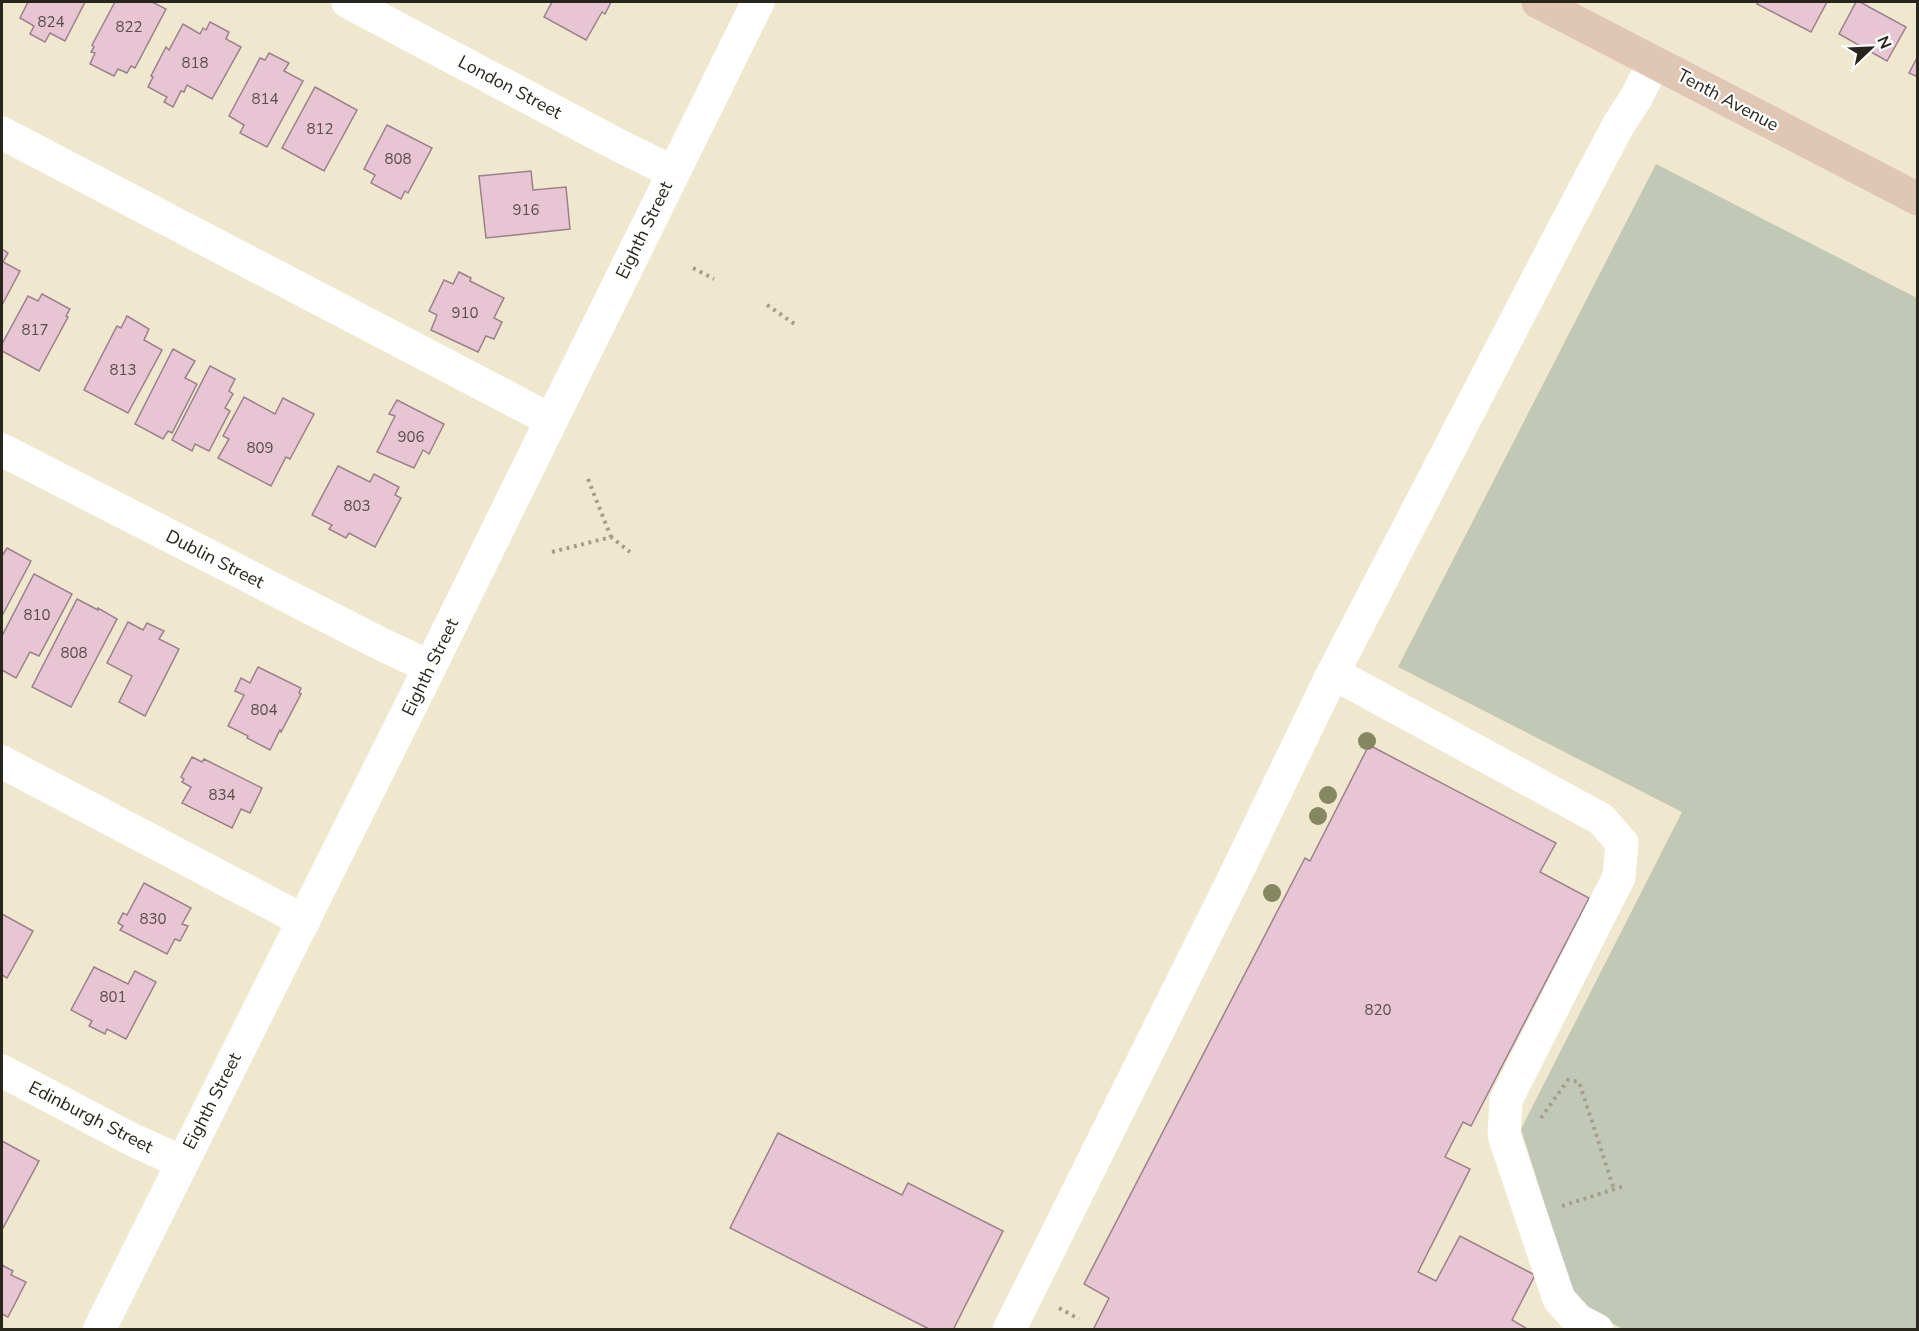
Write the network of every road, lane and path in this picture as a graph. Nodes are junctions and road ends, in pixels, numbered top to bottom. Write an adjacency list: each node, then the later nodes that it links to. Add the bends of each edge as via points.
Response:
1 (348, 2): 6 (street, London Street)
2 (758, 2): 6 (street, Eighth Street)
3 (1538, 2): 4 (main road, Tenth Avenue)
4 (1653, 62): 7 (main road, Tenth Avenue); 19 (street)
5 (2, 133): 12 (street)
6 (673, 172): 12 (street, Eighth Street)
7 (1917, 199)
8 (693, 268): 9 (path)
9 (714, 279)
10 (767, 305): 11 (path)
11 (796, 325)
12 (551, 420): 18 (street, Eighth Street)
13 (2, 450): 18 (street, Dublin Street)
14 (588, 479): 15 (path)
15 (611, 537): 16 (path); 17 (path)
16 (552, 552)
17 (630, 552)
18 (430, 667): 21 (street, Eighth Street)
19 (1333, 673): 31 (street); 32 (street, via 1601,819 1622,843 1619,877 1506,1100 1504,1135 1559,1299 1578,1320)
20 (2, 762): 21 (street)
21 (304, 921): 24 (street, Eighth Street)
22 (2, 1071): 24 (street, Edinburgh Street)
23 (1536, 1125): 26 (path, via 1568,1080 1579,1082)
24 (181, 1162): 30 (street, Eighth Street)
25 (1624, 1186): 26 (path)
26 (1614, 1189): 27 (path)
27 (1558, 1207)
28 (1054, 1305): 29 (path)
29 (1079, 1319)
30 (99, 1329)
31 (1009, 1329)
32 (1596, 1329)

